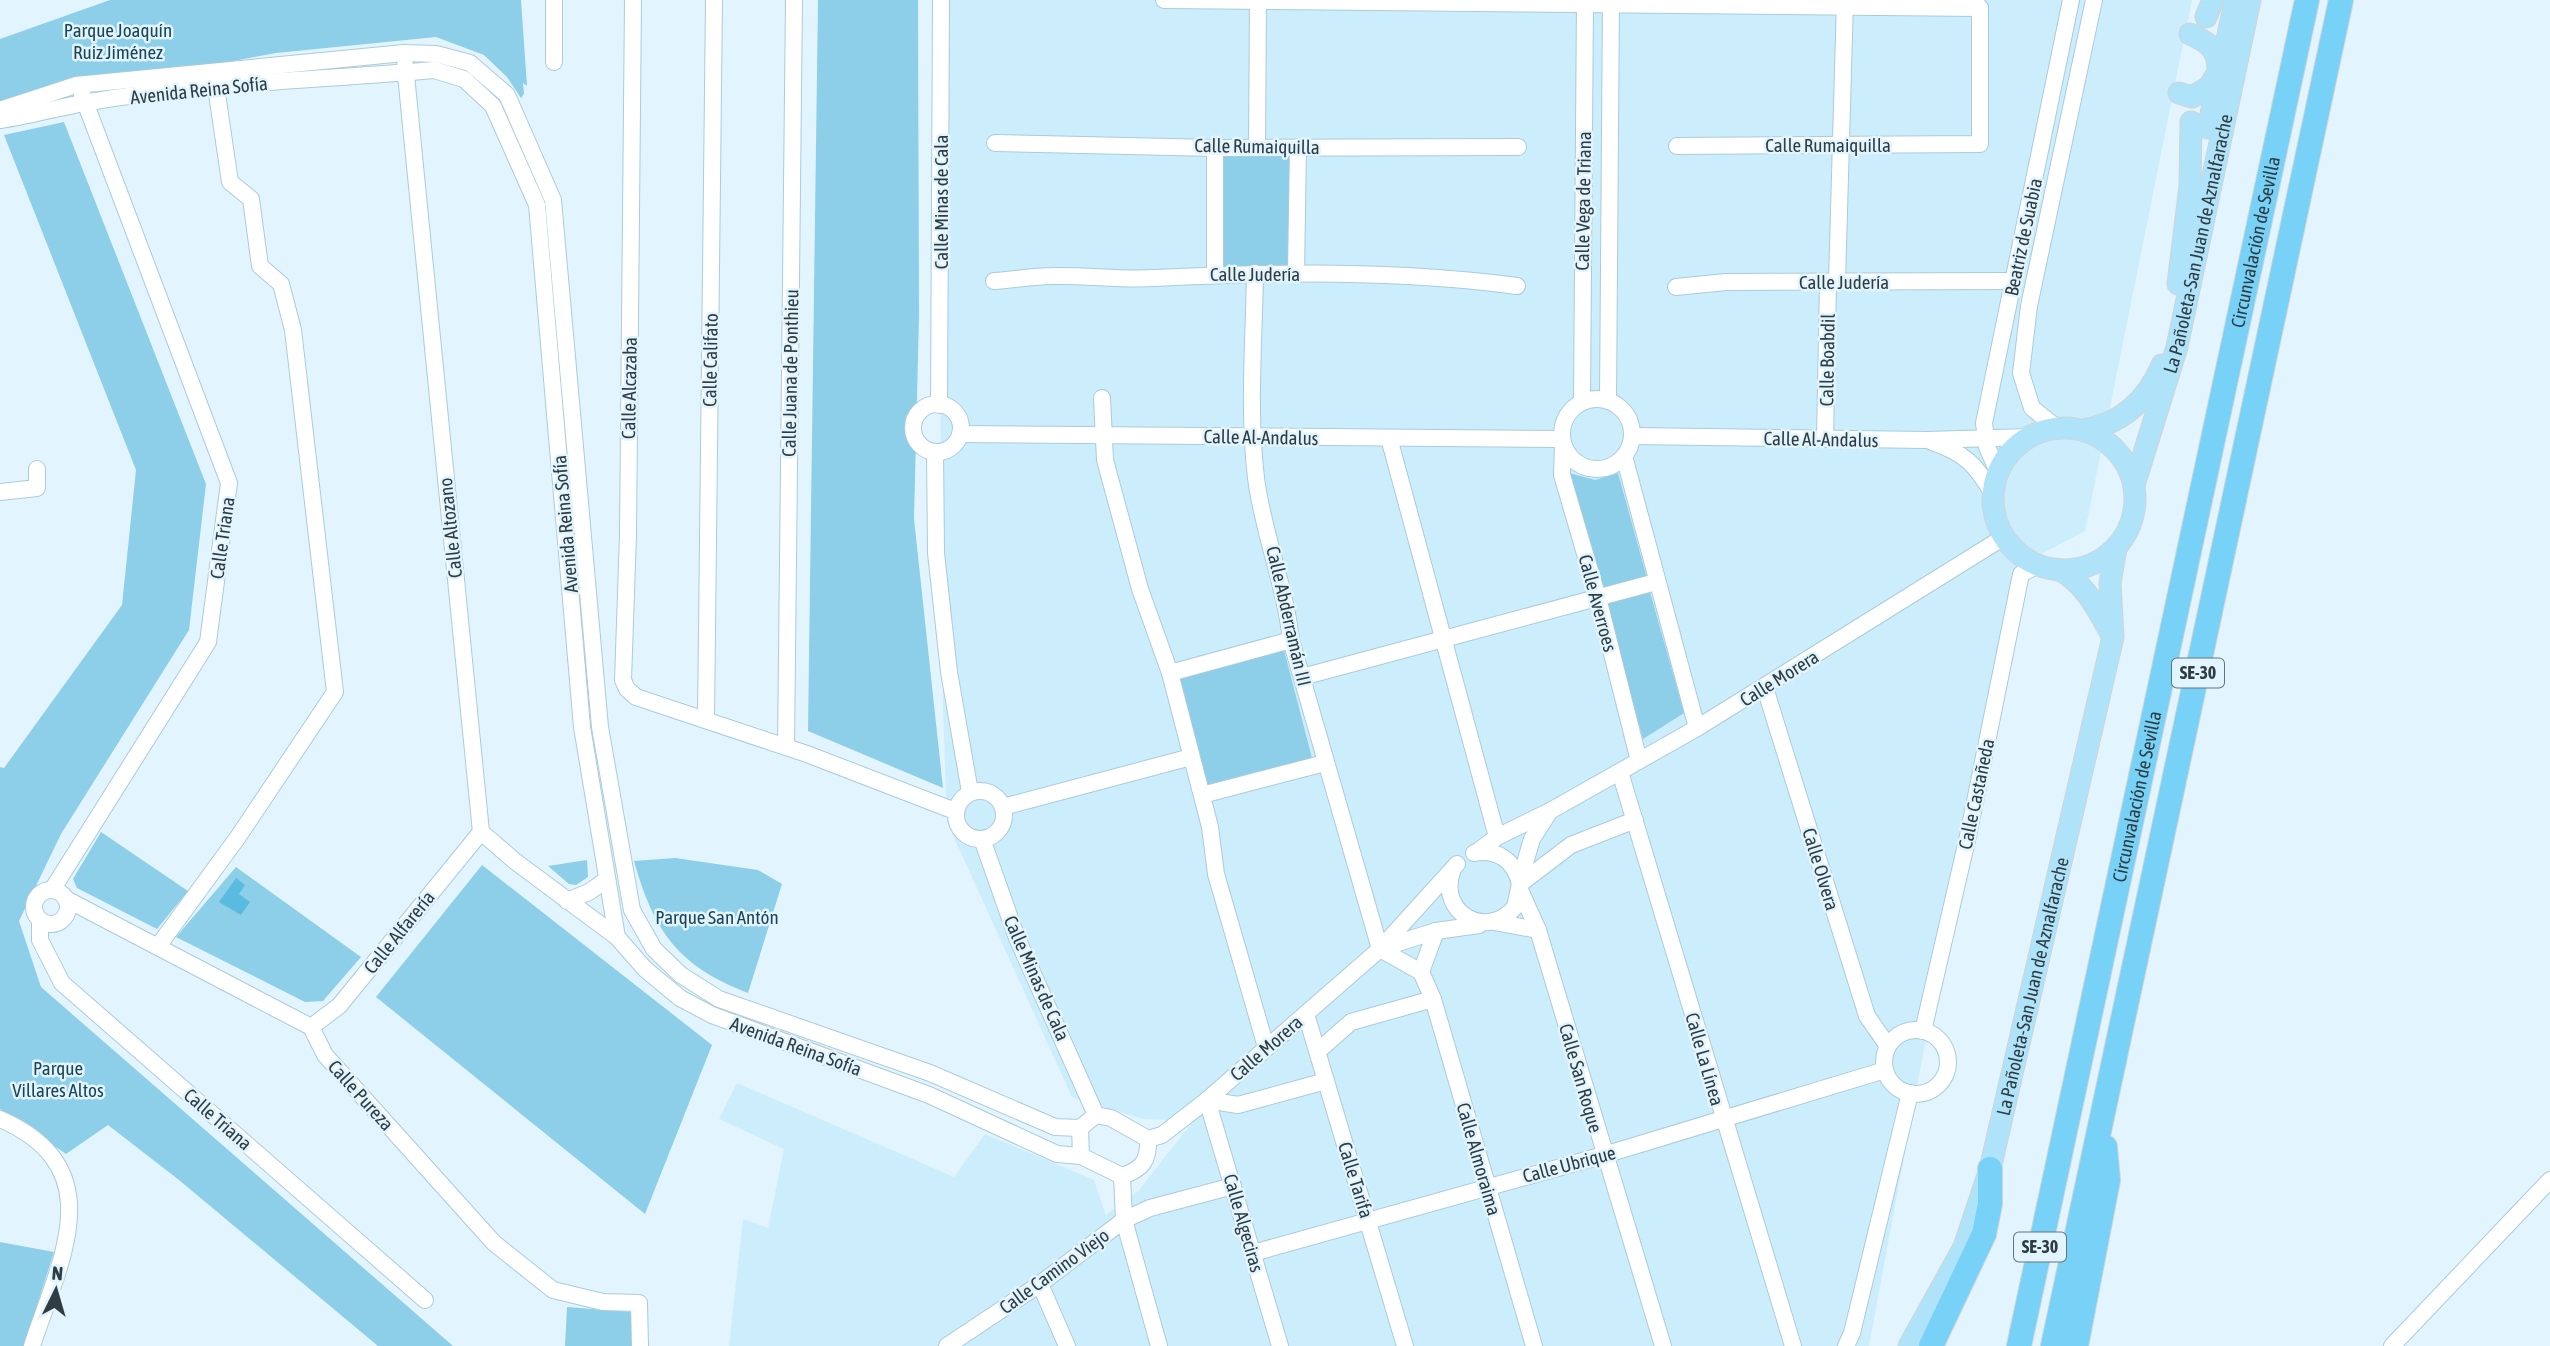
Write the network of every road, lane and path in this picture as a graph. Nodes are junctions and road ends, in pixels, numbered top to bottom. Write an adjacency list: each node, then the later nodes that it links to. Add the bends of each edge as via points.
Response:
1 (554, 0): 21 (street)
2 (633, 0): 83 (street, Calle Alcazaba, via 628,535 622,680 636,697)
3 (714, 0): 83 (street, Calle Califato)
4 (794, 0): 85 (street, Calle Juana de Ponthieu)
5 (941, 0): 51 (street, Calle Minas de Cala)
6 (1164, 0): 14 (street)
7 (2071, 0): 43 (street, Beatriz de Suabia)
8 (2094, 0): 52 (street, Beatriz de Suabia, via 2029,306 2021,373 2032,408)
9 (2235, 0): 22 (main road, La Pañoleta-San Juan de Aznalfarache)
10 (2242, 0): 22 (main road, via 2229,57)
11 (2250, 0): 38 (main road, La Pañoleta-San Juan de Aznalfarache)
12 (2307, 0): 132 (highway, Circunvalación de Sevilla / SE-30)
13 (2340, 0): 129 (highway, Circunvalación de Sevilla / SE-30)
14 (1258, 1): 15 (street); 34 (street)
15 (1585, 2): 16 (street); 50 (street, Calle Vega de Triana)
16 (1611, 2): 17 (street); 49 (street, Calle Vega de Triana)
17 (1847, 3): 18 (street); 32 (street, Calle Boabdil)
18 (1977, 4): 32 (street, Calle Rumaiquilla, via 1980,144)
19 (2190, 34): 22 (main road, via 2206,40 2217,52)
20 (404, 53): 23 (street, Calle Altozano); 24 (street, Avenida Reina Sofía); 101 (street, Avenida Reina Sofía, via 436,54 470,63 507,95 553,200 600,727)
21 (554, 62)
22 (2219, 71): 26 (main road, via 2209,87 2192,97); 38 (main road); 47 (main road, La Pañoleta-San Juan de Aznalfarache)
23 (405, 73): 25 (street, Avenida Reina Sofía); 96 (street, Calle Altozano); 102 (street, Avenida Reina Sofía, via 433,70 464,79 493,106 537,205 582,727)
24 (76, 85): 27 (street, Calle Triana); 28 (street, Avenida Reina Sofía)
25 (216, 87): 27 (street, Avenida Reina Sofía); 111 (street, via 230,181 251,199 260,266 281,284 293,330 335,692)
26 (2179, 93)
27 (87, 103): 29 (street, Avenida Reina Sofía); 104 (street, Calle Triana, via 229,483 208,642)
28 (0, 110)
29 (0, 120)
30 (2191, 122): 47 (main road, via 2190,186)
31 (995, 143): 37 (street, Calle Rumaiquilla)
32 (1840, 145): 33 (street, Calle Rumaiquilla); 44 (street, Calle Boabdil)
33 (1676, 146)
34 (1256, 147): 35 (street, Calle Rumaiquilla); 37 (street, Calle Rumaiquilla)
35 (1298, 147): 36 (street, Calle Rumaiquilla); 41 (street)
36 (1518, 147)
37 (1215, 148): 39 (street)
38 (2215, 164): 68 (main road, La Pañoleta-San Juan de Aznalfarache, via 2177,347)
39 (1215, 273): 40 (street, Calle Judería); 42 (street, Calle Judería)
40 (1255, 274): 41 (street, Calle Judería); 56 (street, Calle Abderramán III)
41 (1296, 274): 45 (street, Calle Judería)
42 (994, 281)
43 (2014, 281): 44 (street, Calle Judería); 58 (street, Beatriz de Suabia, via 1984,423)
44 (1833, 282): 46 (street, Calle Judería); 61 (street, Calle Boabdil)
45 (1517, 286)
46 (1676, 287)
47 (2176, 310): 53 (main road, La Pañoleta-San Juan de Aznalfarache, via 2168,351 2142,401 2106,426)
48 (1102, 398): 55 (street)
49 (1608, 401): 50 (street); 57 (street, via 1626,415)
50 (1582, 402): 63 (street, via 1566,418)
51 (939, 404): 54 (street, via 956,414); 64 (street, via 918,413 913,426 921,447)
52 (2057, 428): 53 (main road); 59 (main road)
53 (2083, 430): 68 (main road, via 2117,450)
54 (960, 433): 55 (street, Calle Al-Andalus); 64 (street, via 954,446)
55 (1102, 436): 56 (street, Calle Al-Andalus); 80 (street, via 1135,571)
56 (1254, 436): 60 (street, Calle Al-Andalus); 78 (street, Calle Abderramán III, via 1257,484 1286,598)
57 (1632, 436): 61 (street, Calle Al-Andalus); 65 (street)
58 (1986, 436): 59 (street, Calle Al-Andalus); 62 (street, Calle Al-Andalus); 67 (street, Beatriz de Suabia)
59 (2029, 437): 67 (main road, via 2011,452)
60 (1389, 438): 63 (street, Calle Al-Andalus); 79 (street)
61 (1825, 439): 62 (street, Calle Al-Andalus)
62 (1927, 440): 70 (street, Calle Al-Andalus, via 1952,449 1977,467)
63 (1563, 442): 65 (street, via 1569,456 1586,467 1607,468); 76 (street, Calle Averroes, via 1562,475)
64 (935, 453): 90 (street, via 936,553 949,672)
65 (1624, 456): 75 (street)
66 (37, 468): 69 (street, via 37,488)
67 (1998, 472): 70 (main road)
68 (2134, 485): 72 (main road, via 2135,512)
69 (0, 492)
70 (1993, 494): 71 (main road, via 1995,517)
71 (2004, 537): 73 (main road, via 2019,554); 82 (street, Calle Morera)
72 (2116, 548): 74 (main road, via 2085,567); 77 (main road, La Pañoleta-San Juan de Aznalfarache, via 2109,583)
73 (2038, 565): 74 (main road); 118 (street, Calle Castañeda, via 2021,574)
74 (2060, 570): 77 (main road, via 2092,599)
75 (1656, 582): 76 (street); 84 (street)
76 (1598, 598): 79 (street); 87 (street, Calle Averroes)
77 (2113, 637): 135 (main road, La Pañoleta-San Juan de Aznalfarache)
78 (1291, 640): 80 (street); 81 (street, Calle Abderramán III)
79 (1442, 640): 81 (street); 97 (street)
80 (1170, 673): 86 (street)
81 (1302, 677): 88 (street, Calle Abderramán III)
82 (1765, 688): 84 (street, Calle Morera); 119 (street, Calle Olvera, via 1867,1016)
83 (706, 720): 85 (street, Calle Alcazaba)
84 (1697, 729): 87 (street, Calle Morera)
85 (786, 747): 93 (street, Calle Alcazaba)
86 (1191, 757): 91 (street); 92 (street)
87 (1639, 761): 89 (street, Calle Morera)
88 (1325, 763): 91 (street); 113 (street, Calle Abderramán III)
89 (1620, 772): 94 (street, Calle Morera); 95 (street, Calle La Línea)
90 (970, 792): 92 (street, via 993,794); 93 (street)
91 (1202, 795): 120 (street, via 1224,899)
92 (1003, 807): 98 (street, via 1000,828)
93 (955, 811): 98 (street, via 965,834)
94 (1550, 811): 97 (street, Calle Morera); 103 (street, Calle Morera, via 1532,839)
95 (1635, 820): 103 (street, via 1571,845); 128 (street, Calle La Línea)
96 (481, 832): 105 (street); 117 (street, Calle Alfarería, via 339,1006)
97 (1497, 836): 99 (street, Calle Morera)
98 (982, 839): 126 (street, Calle Minas de Cala, via 1017,938)
99 (1477, 852): 100 (street); 103 (street, via 1504,857)
100 (1457, 864): 107 (street, via 1448,882 1450,901 1471,921); 113 (street, Calle Morera)
101 (624, 874): 110 (street, via 618,901 626,922); 112 (street, Avenida Reina Sofía, via 632,911)
102 (606, 880): 105 (street); 110 (street, Avenida Reina Sofía)
103 (1520, 885): 107 (street, via 1509,914); 108 (street, Calle San Roque)
104 (59, 895): 106 (street, via 40,894 33,906); 106 (street, via 68,909 62,921 49,924); 111 (street)
105 (567, 901): 110 (street)
106 (40, 920): 144 (street, Calle Triana, via 40,940 62,983)
107 (1492, 923): 108 (street); 109 (street, Calle Morera)
108 (1538, 930): 133 (street, Calle San Roque)
109 (1436, 931): 113 (street, Calle Morera); 114 (street)
110 (617, 937): 112 (street, via 634,935); 134 (street, Avenida Reina Sofía, via 645,969 680,998 712,1015 929,1095 1057,1154)
111 (159, 945): 117 (street)
112 (654, 949): 130 (street, Avenida Reina Sofía, via 681,975 719,999 930,1073 1055,1127)
113 (1380, 949): 114 (street); 116 (street, Calle Morera)
114 (1421, 972): 115 (street, Calle Almoraima)
115 (1433, 999): 121 (street, via 1351,1022); 139 (street, Calle Almoraima)
116 (1306, 1014): 120 (street, Calle Morera); 121 (street, Calle Tarifa)
117 (311, 1027): 147 (street, Calle Pureza, via 325,1055 494,1243 553,1290 603,1302 639,1303)
118 (1923, 1031): 119 (street, via 1903,1032); 124 (street, via 1940,1041 1947,1069 1937,1086)
119 (1888, 1046): 122 (street)
120 (1266, 1047): 125 (street, Calle Morera)
121 (1318, 1051): 123 (street, Calle Tarifa)
122 (1885, 1070): 124 (street, via 1894,1085); 128 (street, Calle Ubrique)
123 (1326, 1081): 125 (street, via 1238,1105); 141 (street, Calle Tarifa)
124 (1910, 1093): 156 (street)
125 (1207, 1100): 131 (street, Calle Morera, via 1162,1135); 138 (street, Calle Algeciras)
126 (1096, 1115): 130 (street); 131 (street, via 1111,1118)
127 (0, 1119): 146 (street, via 15,1125 53,1156 71,1192 69,1232)
128 (1723, 1119): 133 (street, Calle Ubrique); 155 (street, Calle La Línea)
129 (2103, 1120): 161 (highway, Circunvalación de Sevilla / SE-30); 162 (highway, via 2108,1180)
130 (1080, 1128): 134 (street)
131 (1148, 1139): 136 (street, via 1146,1160 1139,1170)
132 (2062, 1149): 159 (highway, via 2029,1227); 160 (highway, Circunvalación de Sevilla / SE-30)
133 (1604, 1155): 139 (street, Calle Ubrique); 154 (street, Calle San Roque)
134 (1081, 1156): 136 (street)
135 (1990, 1169): 145 (highway, via 1984,1234)
136 (1122, 1176): 140 (street, Calle Camino Viejo)
137 (2550, 1180): 163 (street)
138 (1233, 1186): 140 (street, via 1150,1208); 142 (street, Calle Algeciras)
139 (1487, 1186): 141 (street, Calle Ubrique); 153 (street, Calle Almoraima)
140 (1124, 1220): 143 (street, Calle Camino Viejo); 150 (street)
141 (1368, 1220): 142 (street, Calle Ubrique); 152 (street, Calle Tarifa)
142 (1253, 1253): 151 (street, Calle Algeciras)
143 (1040, 1284): 148 (street, Calle Camino Viejo); 149 (street)
144 (425, 1300)
145 (1927, 1335): 157 (main road); 158 (main road)
146 (32, 1346)
147 (640, 1346)
148 (947, 1346)
149 (1067, 1346)
150 (1159, 1346)
151 (1280, 1346)
152 (1405, 1346)
153 (1534, 1346)
154 (1663, 1346)
155 (1793, 1346)
156 (1846, 1346)
157 (1909, 1346)
158 (1917, 1346)
159 (2002, 1346)
160 (2019, 1346)
161 (2053, 1346)
162 (2076, 1346)
163 (2392, 1346)

